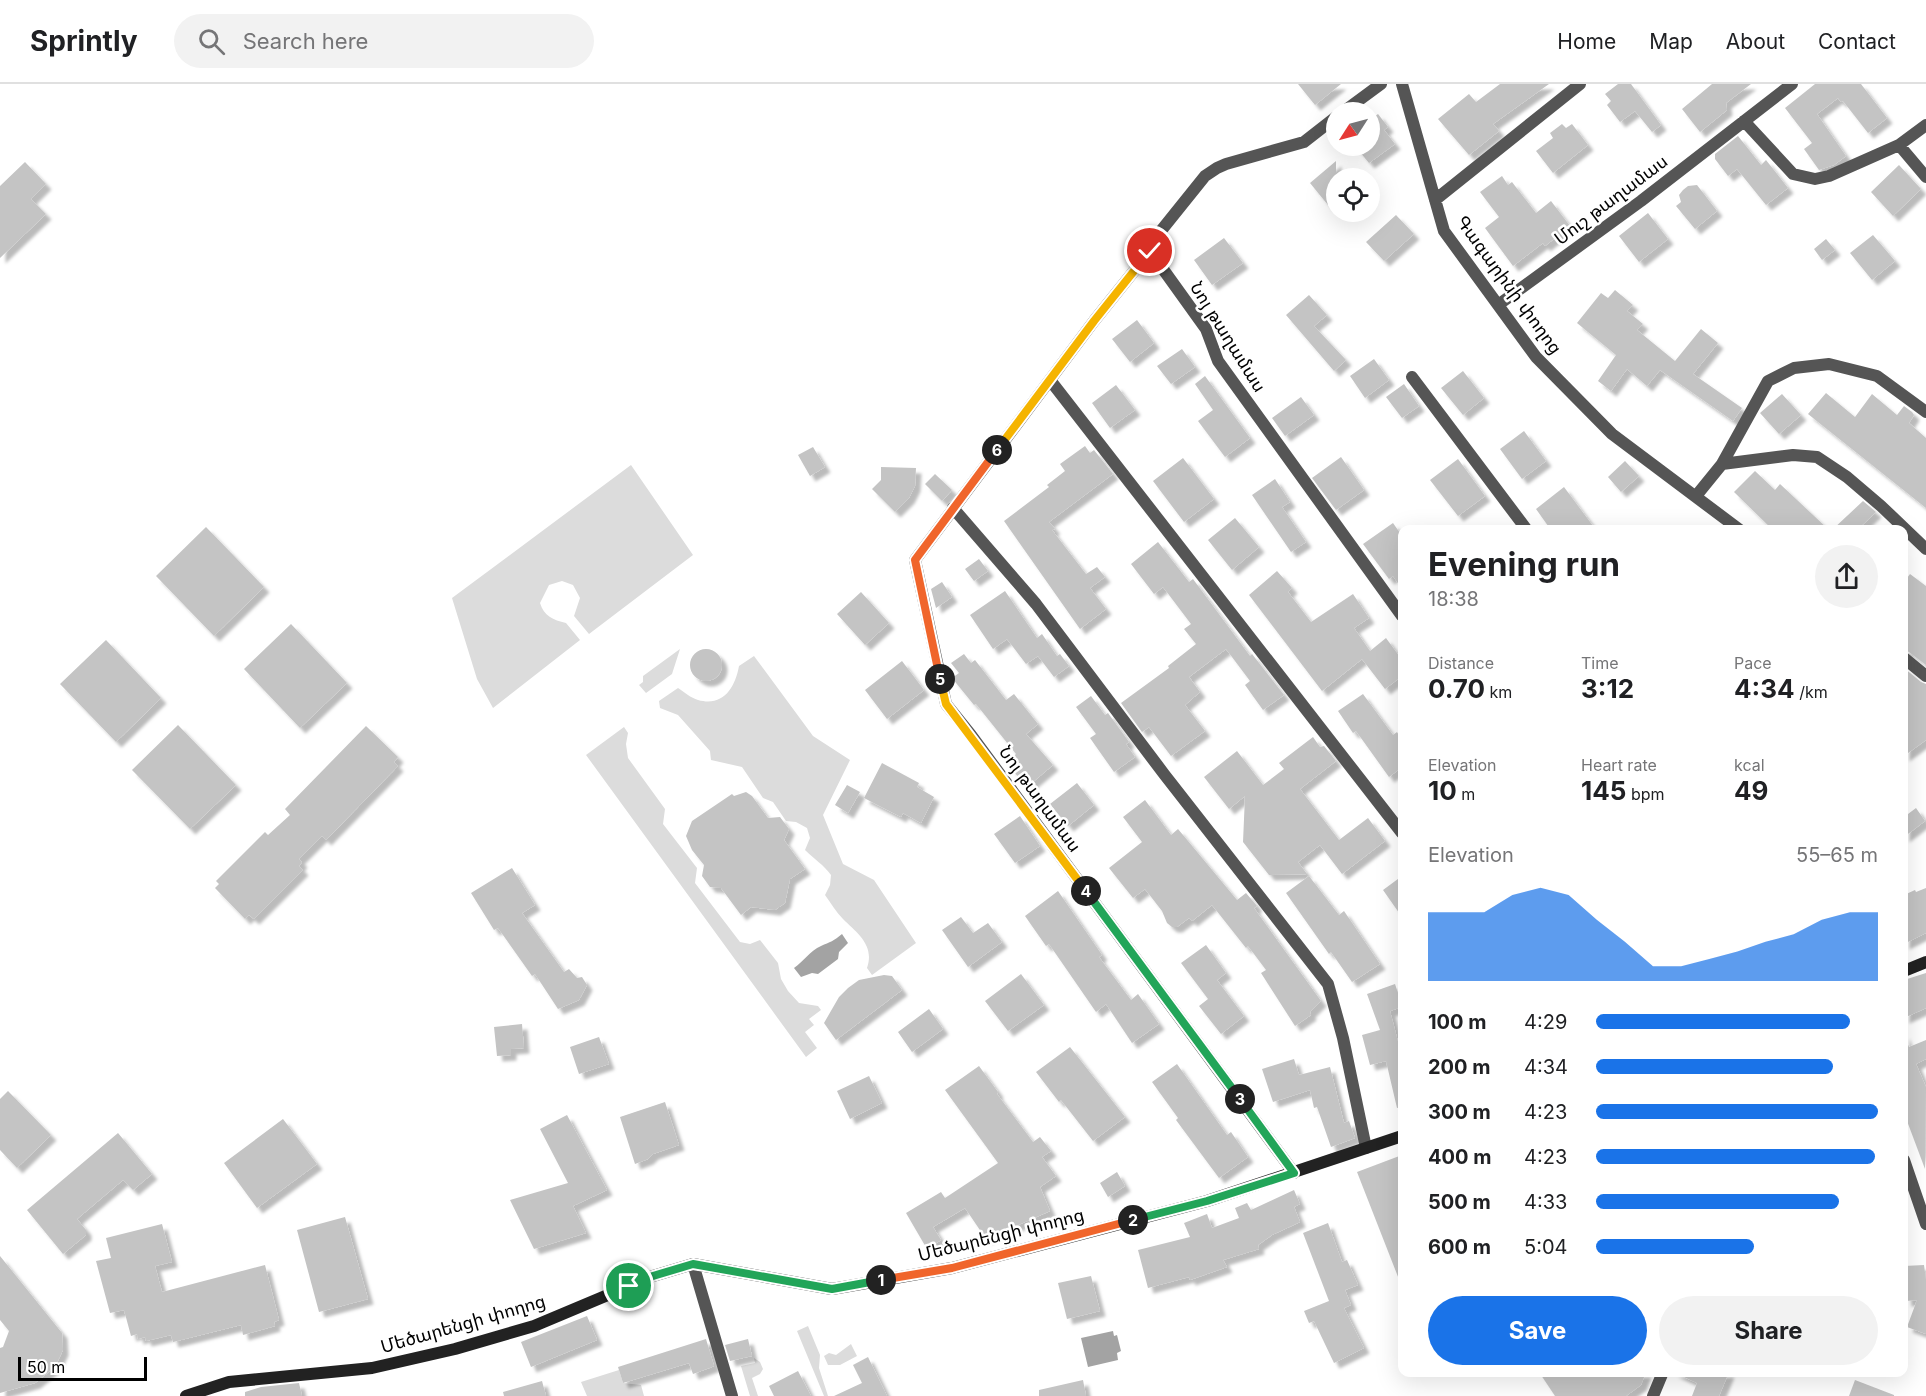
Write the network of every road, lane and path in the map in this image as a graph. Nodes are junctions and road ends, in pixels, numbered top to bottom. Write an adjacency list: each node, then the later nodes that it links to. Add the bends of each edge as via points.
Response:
1 (1381, 84): 5 (street)
2 (1402, 84): 11 (street, Գագարինի փողոց)
3 (1580, 84): 11 (street)
4 (1792, 84): 6 (street, Մուշ թաղամաս)
5 (1357, 102)
6 (1744, 121): 9 (street, via 1793,174 1815,179); 13 (street, Մուշ թաղամաս)
7 (1326, 125): 12 (street, Նոյ թաղամաս, via 1304,142 1217,168 1205,176 1160,232)
8 (1926, 125): 9 (street)
9 (1899, 145): 10 (street)
10 (1926, 177)
11 (1435, 200): 13 (street, Գագարինի փողոց, via 1444,231)
12 (1150, 251): 15 (street, Նոյ թաղամաս); 25 (street, Նոյ թաղամաս, via 1206,329 1218,361)
13 (1498, 305): 18 (street, Գագարինի փողոց, via 1536,357 1612,434)
14 (1412, 377): 20 (street)
15 (1050, 380): 19 (street, Նոյ թաղամաս); 28 (street)
16 (1926, 412): 17 (street, via 1877,376 1829,364 1794,368 1768,381)
17 (1722, 464): 18 (street); 22 (street, via 1793,455 1817,458 1855,484)
18 (1696, 496): 21 (street, Գագարինի փողոց)
19 (953, 508): 32 (street, via 1036,604 1328,984); 34 (street, Նոյ թաղամաս, via 915,560 946,704)
20 (1523, 525)
21 (1734, 525)
22 (1900, 525)
23 (1908, 533): 24 (street)
24 (1926, 549)
25 (1398, 610)
26 (1908, 661): 27 (street)
27 (1926, 676)
28 (1398, 828)
29 (1926, 962): 30 (street)
30 (1908, 969)
31 (1398, 1137): 32 (street, Մեծարենցի փողոց)
32 (1366, 1148): 34 (street, Մեծարենցի փողոց)
33 (1908, 1172): 35 (street)
34 (1294, 1173): 36 (street, Մեծարենցի փողոց, via 1207,1201 952,1268 832,1289)
35 (1926, 1224)
36 (693, 1264): 38 (street, Մեծարենցի փողոց, via 653,1276 534,1326 455,1349 372,1368 229,1382); 39 (street)
37 (1661, 1377): 40 (street)
38 (186, 1396)
39 (732, 1396)
40 (1653, 1396)

